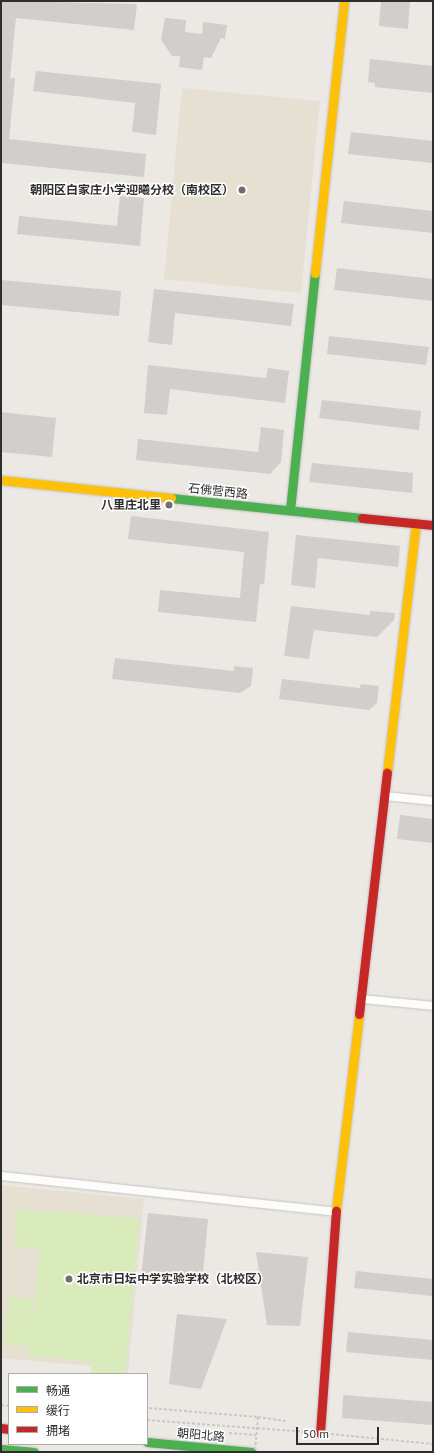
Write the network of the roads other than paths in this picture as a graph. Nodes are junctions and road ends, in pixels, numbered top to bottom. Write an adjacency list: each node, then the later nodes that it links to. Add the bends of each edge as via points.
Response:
1 (344, 1): 3 (street)
2 (1, 480): 3 (street, 石佛营西路)
3 (290, 510): 4 (street, 石佛营西路)
4 (416, 524): 5 (street, 石佛营西路); 6 (street)
5 (433, 525)
6 (385, 796): 7 (street); 8 (street)
7 (433, 801)
8 (362, 999): 9 (street); 11 (street)
9 (433, 1006)
10 (1, 1176): 11 (street)
11 (336, 1212): 12 (street)
12 (320, 1433)
13 (148, 1442): 16 (street, 朝阳北路)
14 (1, 1449): 15 (street)
15 (34, 1452)
16 (253, 1452)

